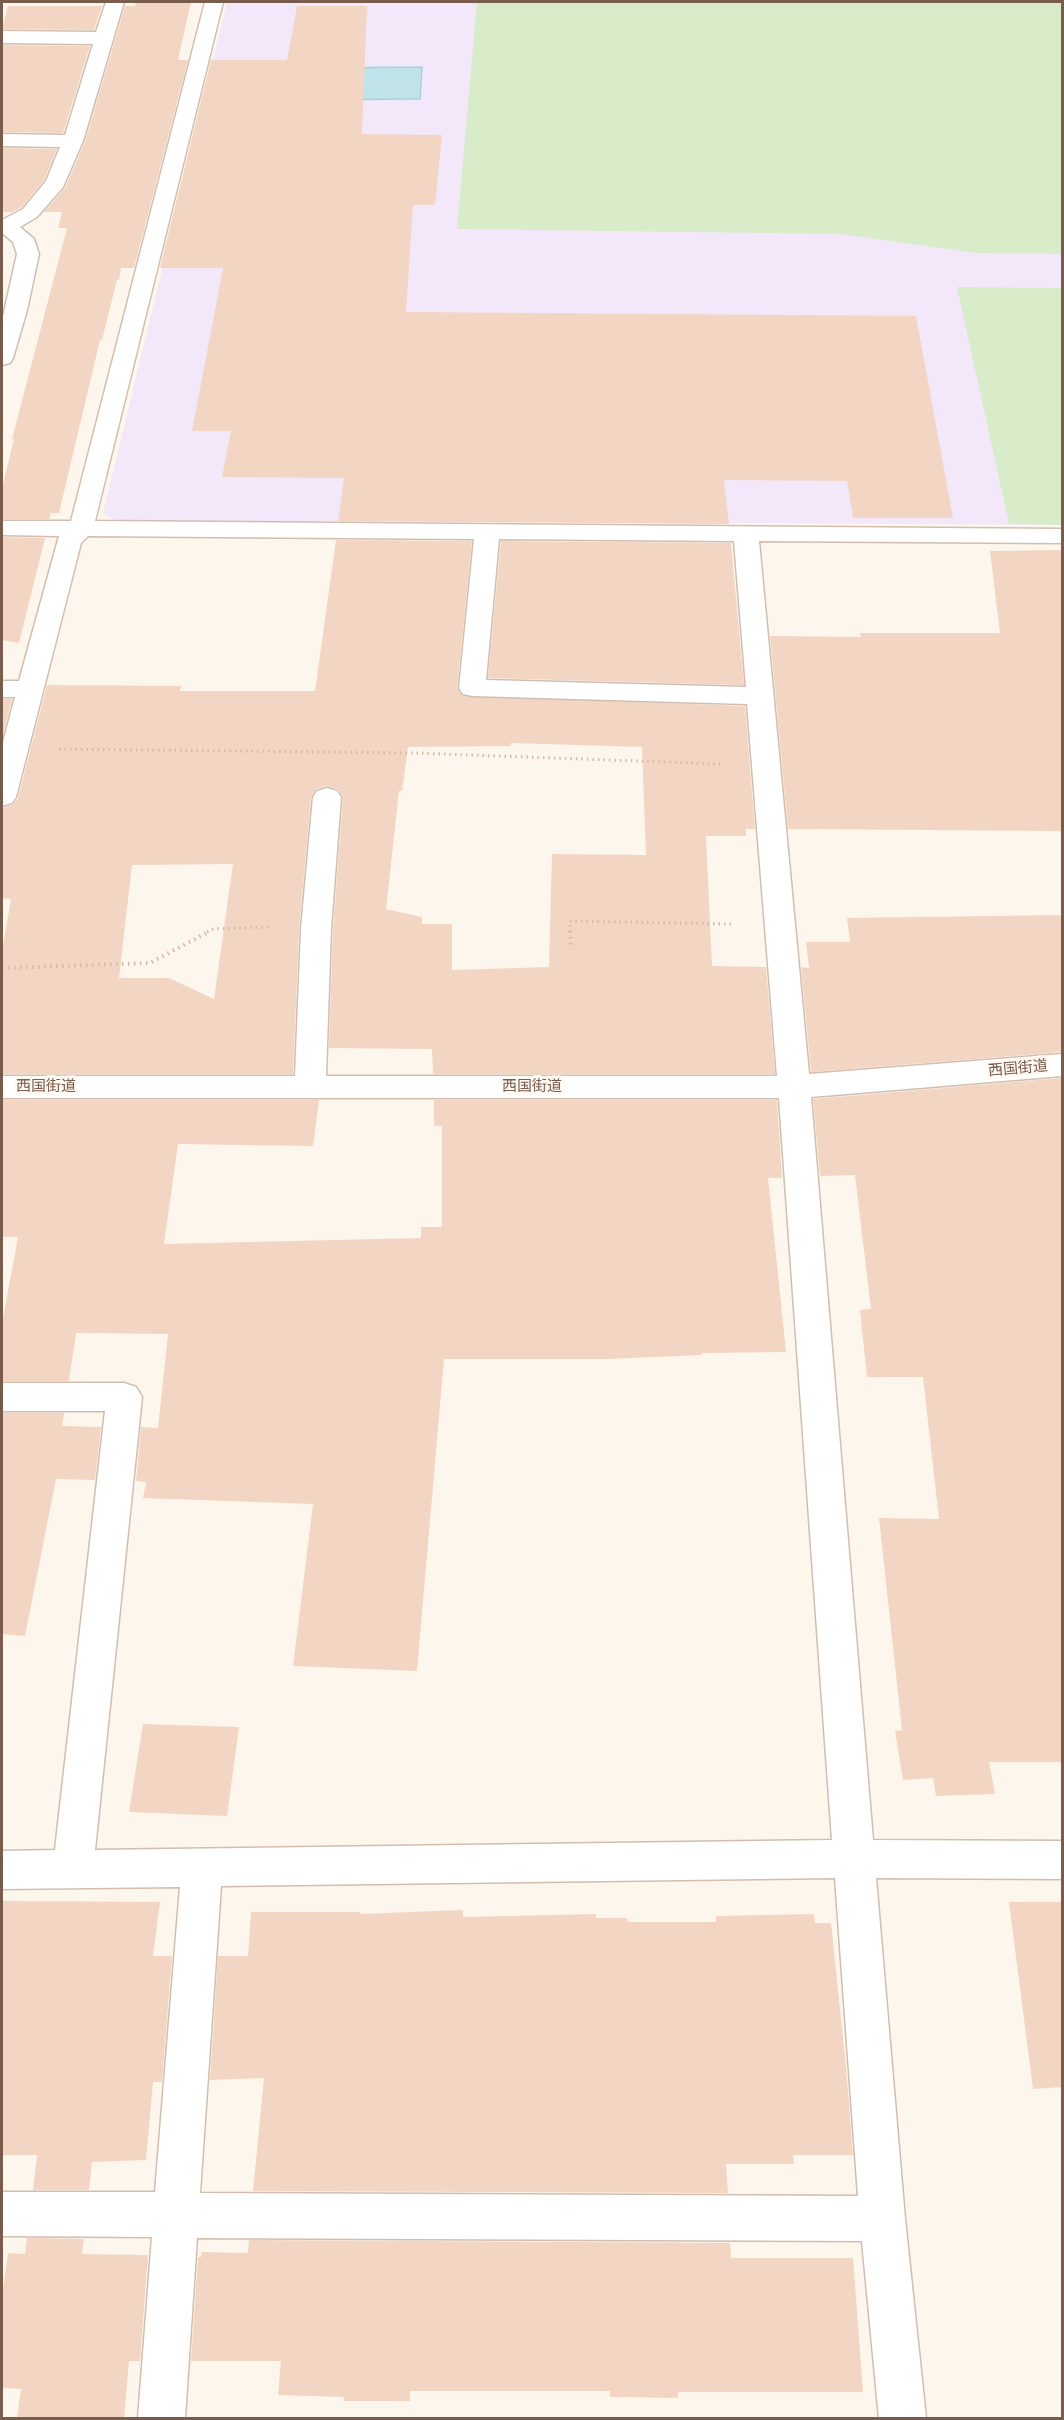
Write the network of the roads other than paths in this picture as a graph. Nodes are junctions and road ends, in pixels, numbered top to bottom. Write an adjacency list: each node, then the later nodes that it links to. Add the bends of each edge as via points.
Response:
1 (115, 2): 4 (street)
2 (214, 2): 11 (street)
3 (2, 38): 4 (street)
4 (103, 38): 6 (street)
5 (2, 140): 6 (street)
6 (73, 141): 7 (street, via 56,183 30,213)
7 (4, 226): 8 (street, via 23,239 28,254)
8 (9, 310): 9 (street)
9 (2, 358)
10 (2, 528): 11 (street)
11 (81, 530): 12 (street); 16 (street, via 69,540)
12 (487, 532): 13 (street); 17 (street, via 472,688)
13 (746, 534): 14 (street); 17 (street)
14 (1062, 536)
15 (2, 689): 16 (street)
16 (30, 689): 18 (street)
17 (760, 696): 23 (street)
18 (2, 797)
19 (327, 797): 22 (street, via 316,928)
20 (1062, 1065): 23 (street, 西国街道)
21 (2, 1087): 22 (street, 西国街道)
22 (310, 1087): 23 (street, 西国街道)
23 (794, 1087): 25 (street)
24 (2, 1397): 29 (street, via 124,1397)
25 (853, 1859): 26 (street); 27 (street); 32 (street)
26 (1062, 1860)
27 (202, 1866): 29 (street); 31 (street)
28 (2, 1869): 29 (street)
29 (73, 1869)
30 (2, 2214): 31 (street)
31 (176, 2215): 32 (street); 33 (street)
32 (882, 2219): 34 (street)
33 (161, 2418)
34 (903, 2418)

